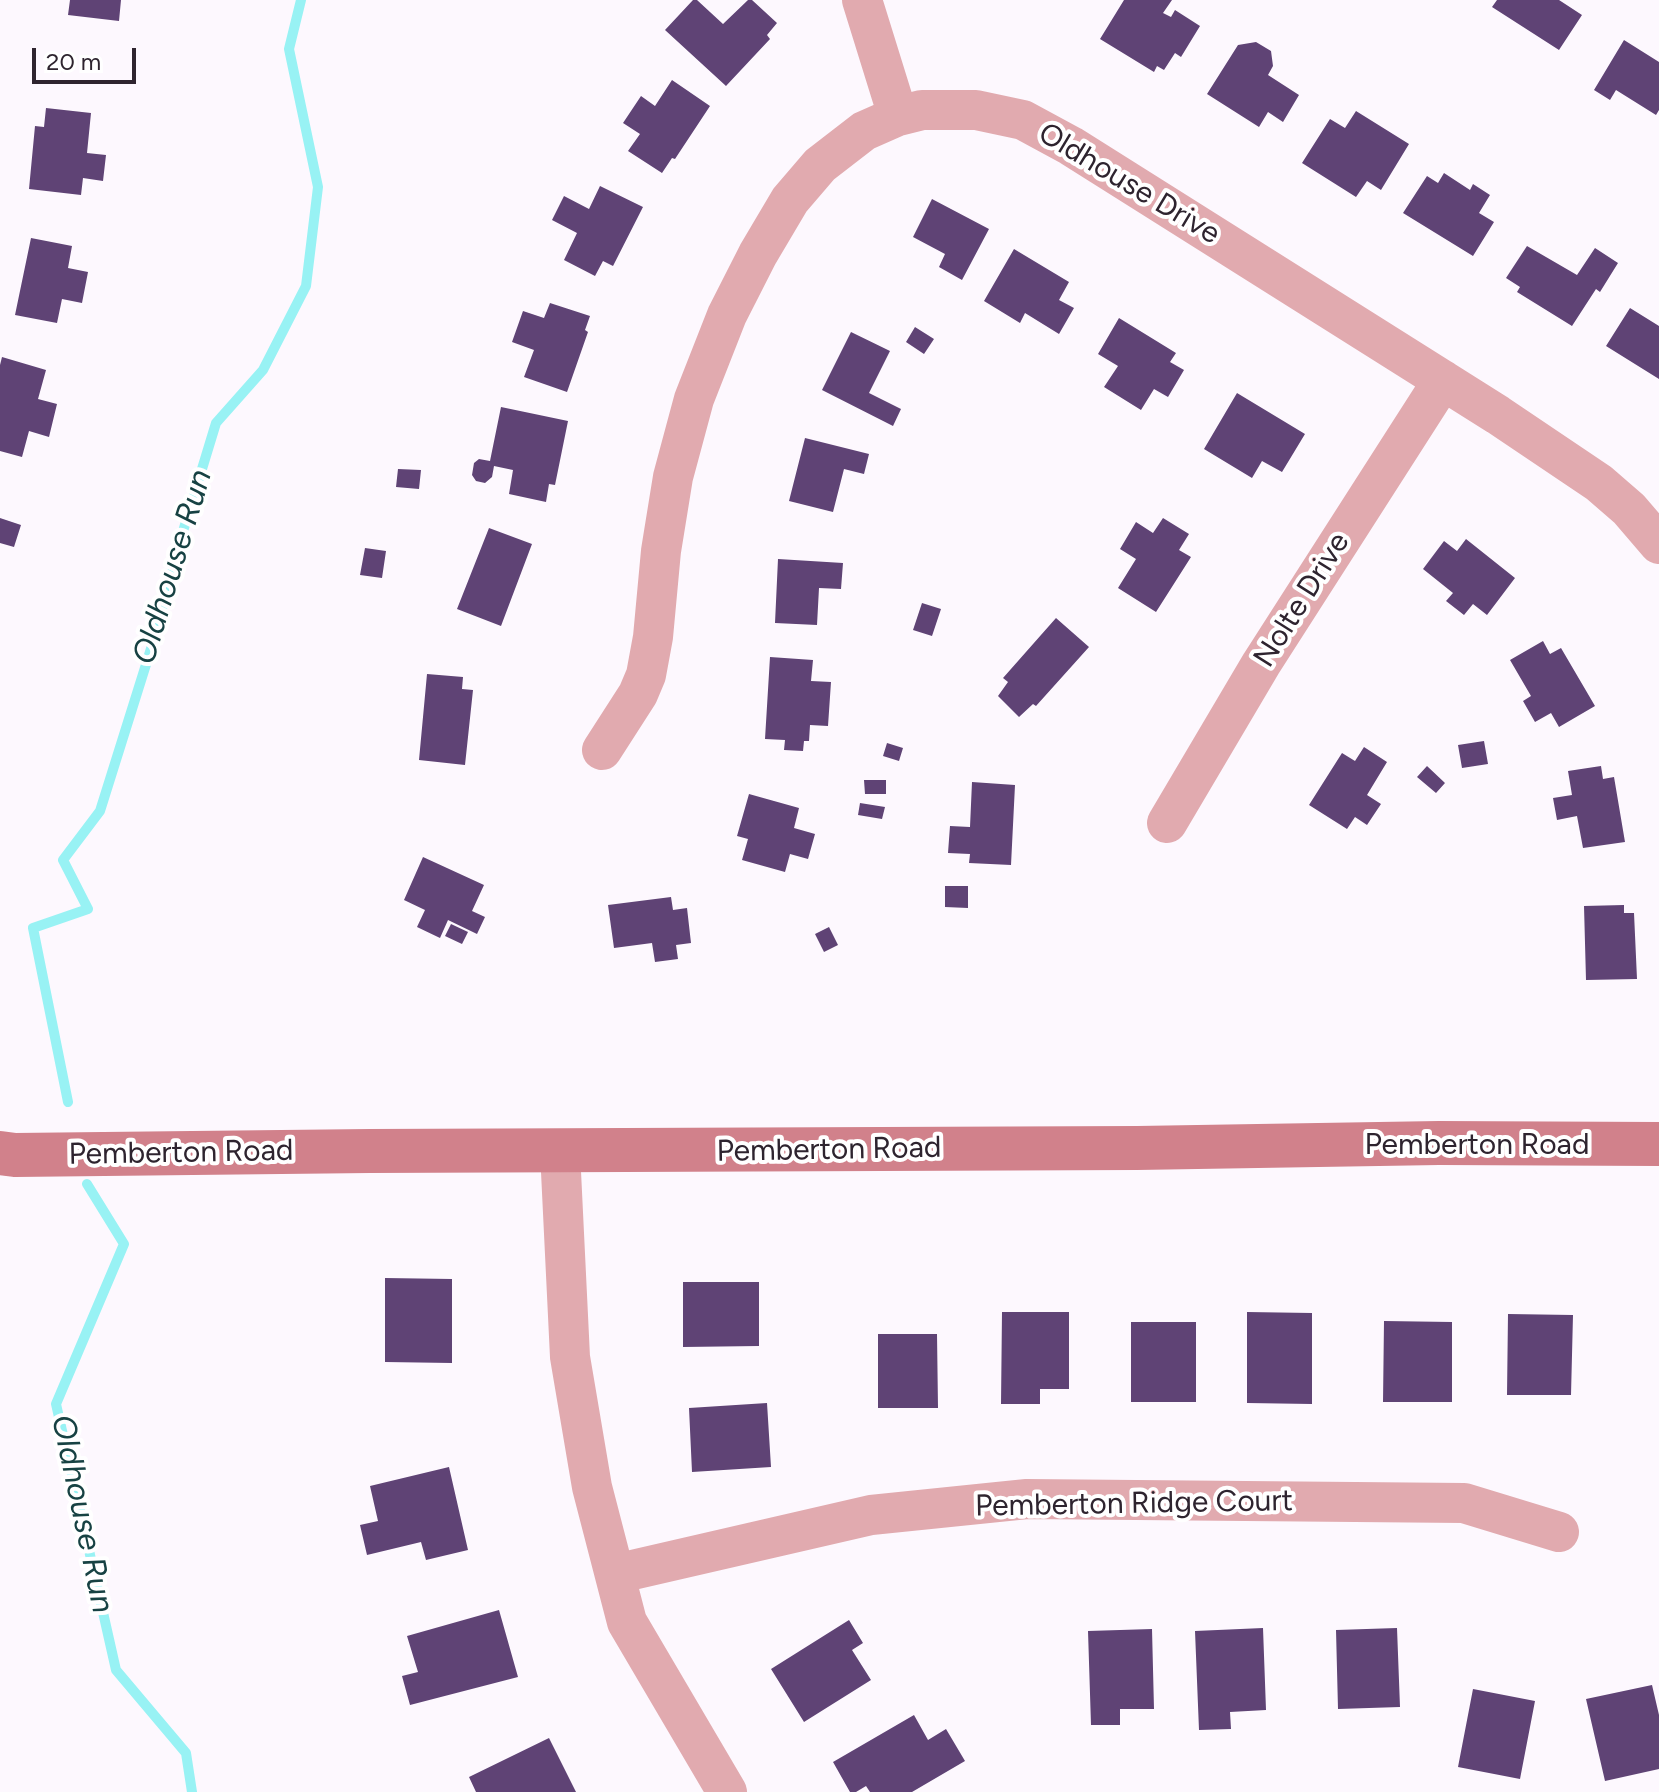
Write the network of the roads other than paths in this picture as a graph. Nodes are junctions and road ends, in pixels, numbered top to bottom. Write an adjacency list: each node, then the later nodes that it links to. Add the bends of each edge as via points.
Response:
1 (862, 0): 2 (street)
2 (898, 116): 3 (street, Oldhouse Drive, via 943,108 1023,120); 5 (street, Oldhouse Drive, via 864,131 810,176 790,200 727,315 694,399 673,477 646,675)
3 (1443, 380): 4 (street, Oldhouse Drive, via 1599,483); 6 (street, Nolte Drive, via 1261,664)
4 (1655, 532)
5 (602, 750)
6 (1167, 823)
7 (1659, 1144): 8 (street, Pemberton Road)
8 (560, 1151): 9 (street, Pemberton Road); 11 (street, via 570,1357 592,1487)
9 (0, 1153)
10 (1559, 1532): 11 (street, Pemberton Ridge Court, via 1464,1503 1027,1499 871,1515)
11 (615, 1574): 12 (street, via 627,1622)
12 (727, 1792)

